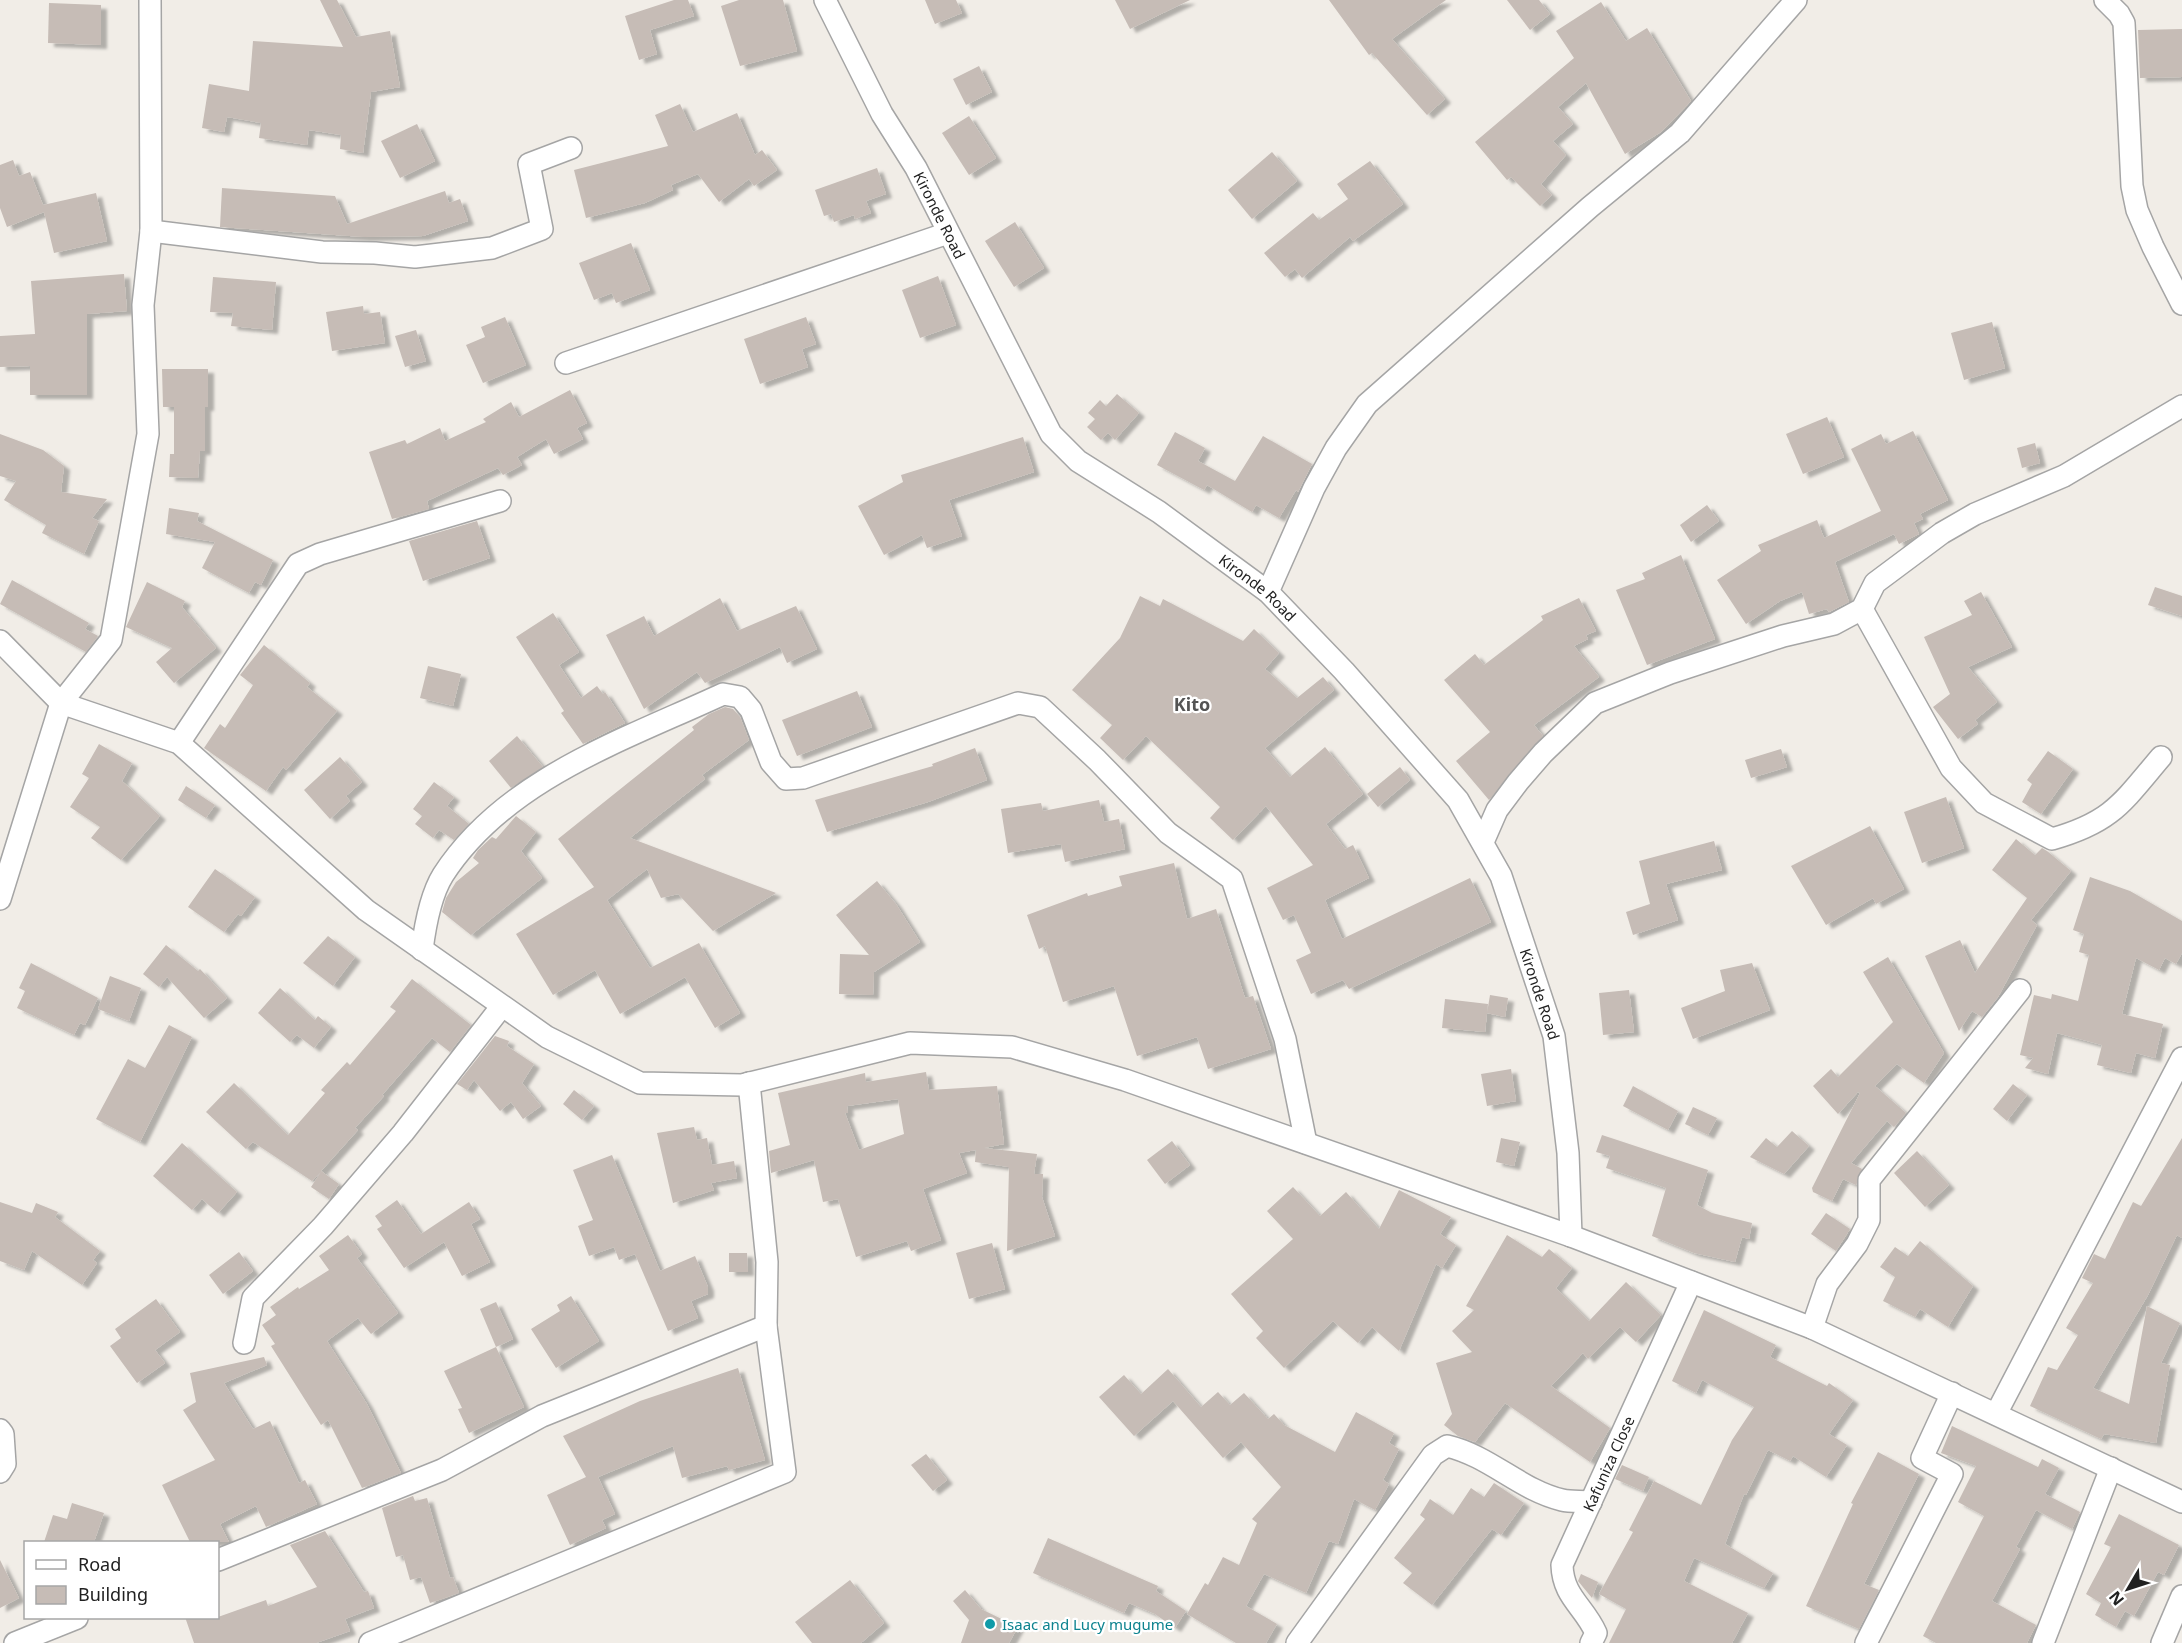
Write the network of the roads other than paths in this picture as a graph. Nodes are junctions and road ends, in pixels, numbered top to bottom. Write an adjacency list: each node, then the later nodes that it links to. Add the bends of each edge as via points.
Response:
1 (150, 0): 6 (street)
2 (825, 0): 7 (street, Kironde Road)
3 (1796, 0): 12 (street, via 1680,133 1366,404 1314,488)
4 (2105, 0): 8 (street, via 2124,23 2128,153 2137,210)
5 (571, 148): 6 (street, via 529,164 542,229 492,248 416,257 322,252)
6 (150, 231): 15 (street, via 143,305 148,434 111,640)
7 (948, 233): 9 (street); 12 (street, Kironde Road, via 1051,434 1078,461 1159,512)
8 (2182, 304)
9 (566, 363)
10 (2182, 406): 13 (street, via 2073,471 1975,514 1942,533 1875,583)
11 (500, 501): 16 (street, via 298,564)
12 (1268, 592): 18 (street, Kironde Road, via 1436,774 1458,800)
13 (1863, 609): 17 (street, via 1951,768 1984,803 2018,823 2052,839 2084,830 2114,812); 18 (street, via 1834,624 1783,636 1670,673 1595,703 1518,782 1497,810)
14 (0, 640): 15 (street)
15 (62, 703): 16 (street); 19 (street)
16 (179, 743): 20 (street, via 366,910)
17 (2161, 757)
18 (1483, 842): 26 (street, Kironde Road, via 1501,876 1554,1036 1568,1153)
19 (0, 899)
20 (422, 950): 22 (street); 25 (street, via 426,921 442,877 473,838 506,806 542,781 598,752 723,694 740,697 751,710 771,762 786,779 803,778 1018,703 1040,707 1168,833 1232,879 1285,1039)
21 (2020, 990): 29 (street, via 1869,1180 1869,1220 1857,1244 1827,1284)
22 (502, 1006): 24 (street, via 547,1037 640,1083); 30 (street, via 388,1150 323,1226 253,1298)
23 (2182, 1058): 32 (street)
24 (749, 1083): 25 (street, via 910,1042 1012,1047 1125,1080); 28 (street, via 768,1262)
25 (1306, 1143): 26 (street)
26 (1571, 1236): 27 (street)
27 (1691, 1282): 29 (street); 36 (street, Kafuniza Close)
28 (766, 1326): 38 (street, via 542,1416 442,1470); 42 (street, via 785,1472)
29 (1812, 1328): 31 (street)
30 (244, 1343)
31 (1952, 1393): 32 (street); 45 (street, via 1922,1458 1952,1474)
32 (1996, 1414): 34 (street)
33 (0, 1430): 35 (street, via 5,1464)
34 (2112, 1468): 37 (street); 46 (street)
35 (0, 1472)
36 (1590, 1502): 43 (street, via 1563,1500 1536,1490 1483,1458 1447,1446 1433,1455); 44 (street, Kafuniza Close, via 1562,1565 1571,1600 1588,1615 1596,1633)
37 (2182, 1502)
38 (219, 1560)
39 (2182, 1596): 47 (street)
40 (72, 1619): 41 (street)
41 (15, 1643)
42 (370, 1643)
43 (1297, 1643)
44 (1591, 1643)
45 (1866, 1643)
46 (2043, 1643)
47 (2162, 1643)

